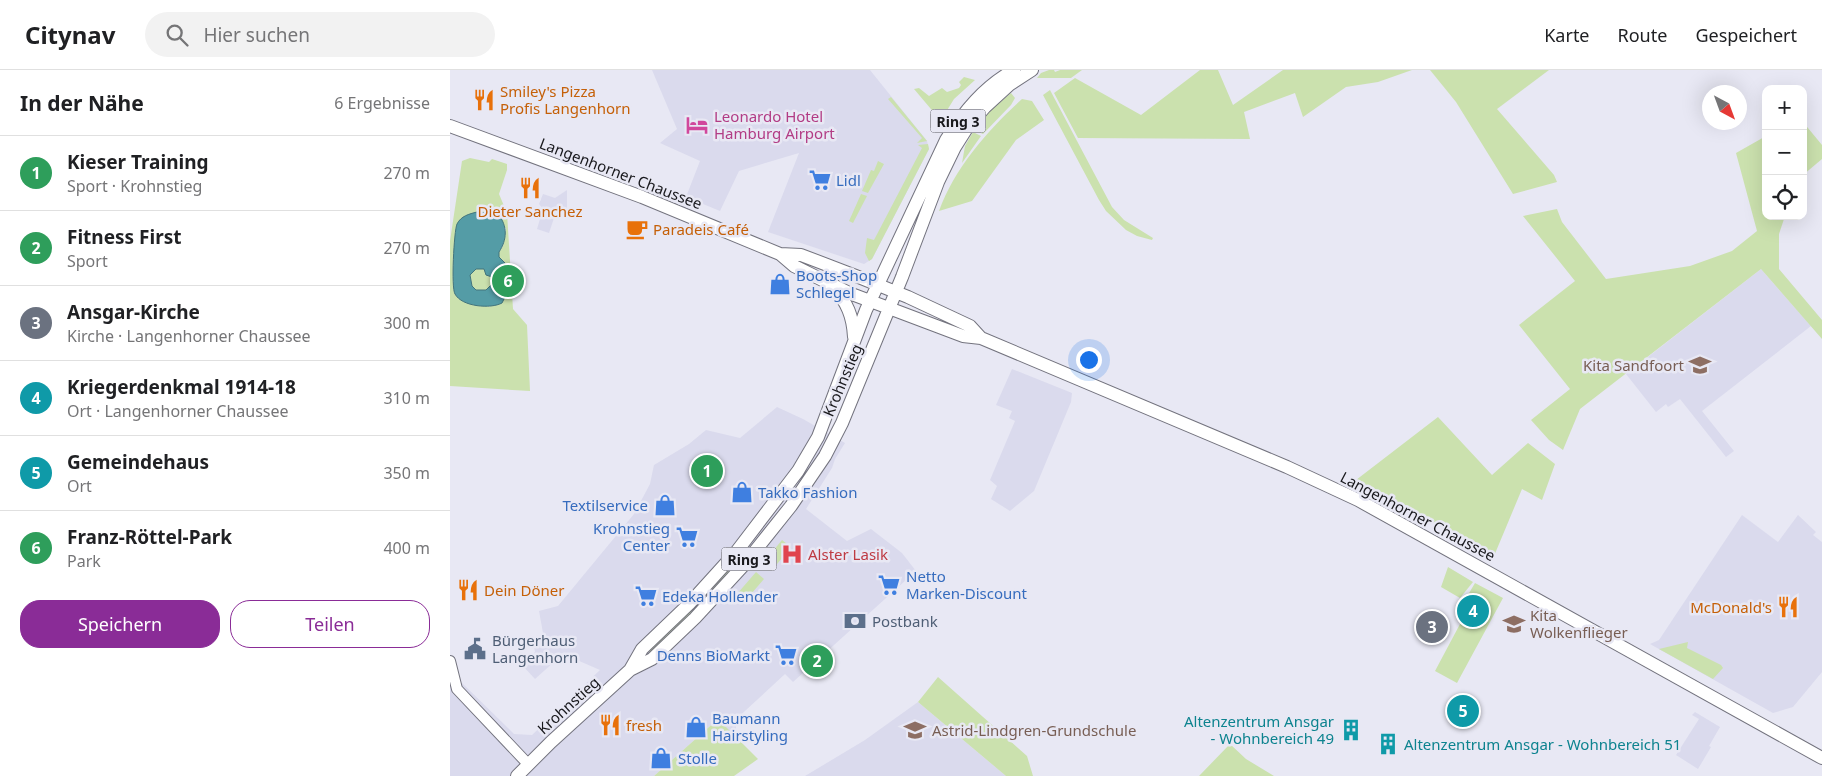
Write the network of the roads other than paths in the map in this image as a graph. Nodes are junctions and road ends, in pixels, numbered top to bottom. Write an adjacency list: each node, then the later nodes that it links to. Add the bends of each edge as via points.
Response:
1 (1014, 70): 5 (main road, Krohnstieg / Ring 3, via 986,89 959,119 946,140)
2 (1032, 70): 7 (main road, Krohnstieg / Ring 3, via 995,97 963,135 938,182)
3 (451, 129): 4 (main road, Langenhorner Chaussee, via 642,197)
4 (780, 254): 5 (main road, Langenhorner Chaussee, via 800,255); 6 (main road, Langenhorner Chaussee, via 794,266)
5 (879, 284): 7 (main road, Langenhorner Chaussee); 8 (main road, Krohnstieg / Ring 3)
6 (833, 285): 8 (main road, Langenhorner Chaussee); 11 (main road, via 849,309)
7 (896, 292): 9 (main road, Krohnstieg / Ring 3); 10 (main road, Langenhorner Chaussee, via 970,326)
8 (870, 302): 9 (main road, Langenhorner Chaussee); 11 (main road, Krohnstieg / Ring 3)
9 (890, 309): 10 (main road, Langenhorner Chaussee, via 963,336); 13 (main road, Krohnstieg / Ring 3, via 842,423 792,506 695,618 652,659)
10 (981, 338): 14 (main road, Langenhorner Chaussee, via 1288,467 1358,500)
11 (854, 339): 13 (main road, Krohnstieg / Ring 3, via 818,437 798,471 737,551 689,604 642,648)
12 (450, 661): 15 (street, via 457,688)
13 (630, 670): 15 (main road, Krohnstieg / Ring 3)
14 (1822, 758)
15 (528, 764): 16 (main road, Krohnstieg / Ring 3); 17 (main road, Krohnstieg / Ring 3)
16 (510, 776)
17 (517, 776)

